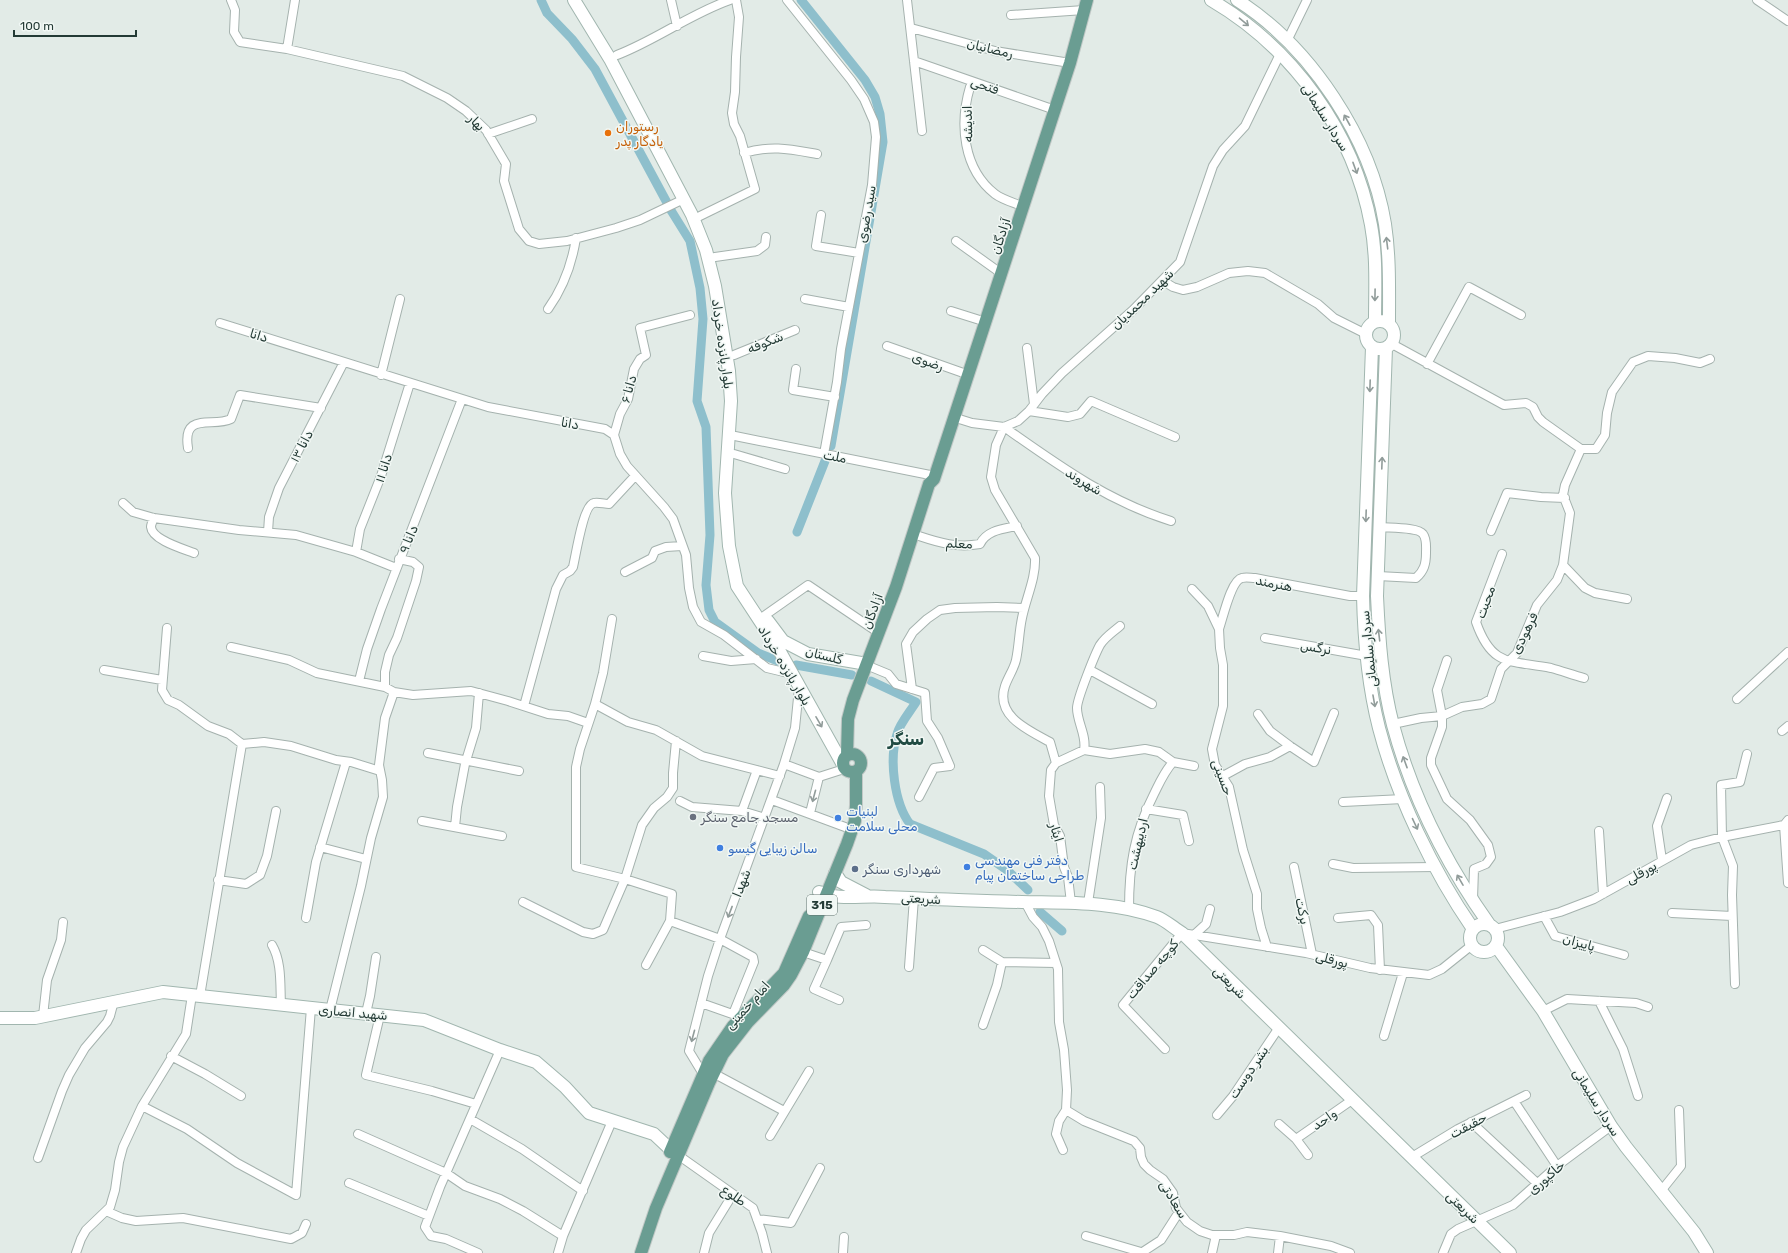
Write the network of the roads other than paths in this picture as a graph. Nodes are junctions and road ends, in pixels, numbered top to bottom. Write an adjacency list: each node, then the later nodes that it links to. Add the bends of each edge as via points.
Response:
1 (231, 0): 20 (street, بهار, via 235,10 234,32 240,42)
2 (295, 0): 20 (street)
3 (574, 0): 32 (street, بلوار پانزده خرداد, via 610,59)
4 (584, 0): 22 (street, بلوار پانزده خرداد)
5 (671, 0): 17 (street)
6 (730, 0): 17 (street)
7 (736, 0): 30 (street, via 739,17 732,113)
8 (787, 0): 39 (street, سید رضوی, via 851,80 874,122 876,136 872,185)
9 (907, 0): 18 (street)
10 (1211, 0): 21 (street, سردار سلیمانی, one-way to 21, via 1238,16)
11 (1237, 0): 19 (street, سردار سلیمانی)
12 (1307, 0): 19 (street)
13 (1757, 0): 16 (street)
14 (1086, 5): 15 (street); 24 (main road, آزادگان)
15 (1011, 16)
16 (1788, 21)
17 (677, 26): 22 (street)
18 (911, 28): 23 (street); 24 (street, رمضانیان, via 996,52)
19 (1287, 41): 53 (street, سردار سلیمانی, one-way to 19, via 1389,257 1378,189 1364,152 1347,119 1310,65)
20 (287, 49): 29 (street, بهار, via 403,76 447,98 466,111)
21 (1280, 54): 42 (street, شهید محمدیان, via 1246,126 1223,150 1213,166 1180,262); 51 (street, سردار سلیمانی, one-way to 51, via 1318,100 1352,158 1364,193 1371,226 1375,258)
22 (617, 55): 35 (street, بلوار پانزده خرداد)
23 (914, 61): 26 (street, فتحی); 28 (street)
24 (1070, 63): 26 (main road, آزادگان)
25 (970, 87): 33 (street, اندیشه, via 964,118 965,142 971,162 981,181 997,195)
26 (1055, 110): 33 (main road, آزادگان)
27 (532, 119): 29 (street)
28 (922, 131)
29 (488, 134): 37 (street, بهار, via 506,164 504,181 519,229 529,241 539,244)
30 (744, 153): 31 (street, via 778,148); 35 (street, via 755,189)
31 (817, 154)
32 (684, 199): 37 (street, بهار, via 616,228); 75 (street, بلوار پانزده خرداد, via 706,250 715,286 730,379)
33 (1024, 207): 41 (main road, آزادگان)
34 (820, 215): 39 (street, via 816,246)
35 (700, 216): 40 (street, بلوار پانزده خرداد)
36 (766, 236): 40 (street, via 765,246 757,251)
37 (576, 238): 46 (street, via 568,272 557,297)
38 (956, 241): 41 (street)
39 (860, 253): 45 (street, سید رضوی)
40 (715, 257): 60 (street, بلوار پانزده خرداد)
41 (1002, 274): 50 (main road, آزادگان)
42 (1163, 281): 55 (street, via 1183,290 1197,287 1229,273 1265,273 1318,304 1334,318); 70 (street, شهید محمدیان, via 1062,373)
43 (400, 299): 65 (street)
44 (805, 299): 45 (street)
45 (849, 307): 68 (street, سید رضوی)
46 (548, 309)
47 (950, 311): 50 (street)
48 (690, 315): 74 (street, دانا ۶, via 640,328 646,355 634,369 628,399 620,414)
49 (1521, 315): 63 (street, via 1469,287)
50 (986, 322): 66 (main road, آزادگان)
51 (1375, 322): 53 (street); 55 (street, via 1370,325)
52 (220, 323): 62 (street, دانا)
53 (1389, 324): 57 (street, via 1394,330 1395,337)
54 (795, 330): 60 (street, شکوفه)
55 (1366, 334): 58 (street, via 1367,342)
56 (887, 346): 66 (street, رضوی)
57 (1389, 346): 58 (street, via 1379,350); 63 (street); 89 (street, سردار سلیمانی, one-way to 57)
58 (1372, 347): 103 (street, سردار سلیمانی, one-way to 103)
59 (1027, 348): 70 (street)
60 (734, 355): 75 (street, بلوار پانزده خرداد, via 739,401)
61 (1710, 359): 78 (street, via 1700,363 1648,356 1633,362 1612,392 1607,412 1606,435 1601,444 1596,449)
62 (344, 362): 65 (street, دانا); 71 (street, دانا ۱۳)
63 (1427, 364): 78 (street, via 1504,405 1526,403 1533,407 1543,422)
64 (796, 369): 68 (street, via 794,390)
65 (381, 375): 67 (street, دانا)
66 (969, 375): 72 (main road, آزادگان)
67 (410, 383): 69 (street, دانا); 94 (street, دانا ۱۱, via 381,476 360,528)
68 (835, 397): 80 (street, سید رضوی)
69 (462, 399): 74 (street, دانا, via 488,407 605,429); 97 (street, دانا ۹)
70 (1032, 407): 73 (street, شهید محمدیان, via 1018,421); 76 (street, via 1068,417 1080,414 1091,401)
71 (321, 408): 77 (street, via 240,395 231,419 224,423 197,423 190,429); 91 (street, دانا ۱۳, via 279,488 269,516)
72 (956, 418): 73 (street); 83 (main road, آزادگان)
73 (1004, 427): 87 (street, شهروند, via 1077,478 1120,501); 88 (street, via 996,445 991,477 995,490)
74 (614, 435): 82 (street, via 620,454)
75 (732, 436): 79 (street, بلوار پانزده خرداد); 80 (street, ملت); 124 (street, بلوار پانزده خرداد, via 725,493 729,546 738,586)
76 (1175, 437)
77 (188, 448)
78 (1582, 449): 84 (street, فرهودی, via 1565,485)
79 (734, 454): 81 (street); 106 (street, بلوار پانزده خرداد, via 736,545 744,584)
80 (824, 454): 83 (street, ملت)
81 (785, 469)
82 (635, 476): 93 (street, via 673,519); 136 (street, via 609,504 594,502 584,514 574,567 563,575 556,589)
83 (935, 478): 92 (main road, آزادگان, via 936,486); 111 (main road, آزادگان, via 929,484)
84 (1565, 498): 90 (street, via 1507,493); 98 (street, فرهودی, via 1570,513)
85 (123, 504): 86 (street, via 133,512)
86 (154, 518): 91 (street); 95 (street, via 151,527 154,534)
87 (1171, 521)
88 (1017, 526): 92 (street, معلم, via 991,533 983,537 980,544 972,545 948,545); 105 (street, via 1035,558 1036,569)
89 (1380, 527): 101 (street, سردار سلیمانی); 101 (street, via 1417,530 1423,534 1426,542 1426,561 1423,572 1416,578)
90 (1491, 531)
91 (268, 532): 94 (street, via 296,535)
92 (919, 536): 121 (main road, آزادگان, via 886,635)
93 (682, 546): 100 (street, via 666,546 656,551 652,558); 118 (street, via 686,555 693,608 701,622 724,635)
94 (356, 552): 99 (street)
95 (194, 553)
96 (1502, 554): 120 (street, محبت, via 1476,622 1485,643)
97 (399, 559): 99 (street, دانا ۹); 128 (street, via 413,562 419,567 397,638 389,655)
98 (1563, 565): 104 (street, via 1585,588 1595,593); 120 (street, فرهودی, via 1557,580 1537,605 1517,653)
99 (396, 568): 127 (street, دانا ۹)
100 (625, 572)
101 (1378, 576): 141 (street, سردار سلیمانی, one-way to 101, via 1378,628)
102 (1192, 589): 110 (street, via 1208,606)
103 (1363, 596): 110 (street, هنرمند, via 1350,596 1255,578 1241,578 1230,593); 117 (street, سردار سلیمانی)
104 (1627, 599)
105 (1024, 608): 130 (street, via 955,608 940,610 927,619 913,632 906,644); 151 (street, via 1016,662 1004,687 1002,700 1007,711 1022,727 1050,742)
106 (764, 616): 111 (street, via 808,585); 113 (street, بلوار پانزده خرداد)
107 (612, 619): 134 (street)
108 (1120, 626): 123 (street, via 1100,644)
109 (167, 628): 126 (street)
110 (1219, 629): 159 (street, حسینی, via 1223,706 1212,749 1216,765)
111 (879, 633): 121 (main road, آزادگان)
112 (1265, 638): 117 (street, نرگس)
113 (783, 641): 121 (street, گلستان, via 808,654)
114 (230, 647): 127 (street, via 289,660 317,673)
115 (1788, 652): 133 (street)
116 (703, 656): 118 (street, via 731,661)
117 (1367, 656): 164 (street, سردار سلیمانی, one-way to 164, via 1379,728)
118 (756, 659): 124 (street, via 767,668)
119 (1447, 660): 139 (street, via 1437,690)
120 (1508, 662): 125 (street, via 1551,668); 139 (street, فرهودی, via 1501,669 1491,699)
121 (869, 666): 130 (street, via 888,674 896,684); 153 (main road, آزادگان, via 848,719)
122 (104, 670): 126 (street)
123 (1090, 670): 135 (street); 145 (street, via 1077,707)
124 (792, 674): 129 (street, بلوار پانزده خرداد)
125 (1584, 678)
126 (162, 680): 143 (street, via 162,690 168,700)
127 (359, 681): 128 (street)
128 (385, 687): 131 (street)
129 (800, 688): 152 (street, شهدا, via 795,728); 153 (street, بلوار پانزده خرداد, one-way to 153)
130 (912, 689): 162 (street, via 925,693 927,721 938,738 950,766 934,768)
131 (394, 692): 132 (street, via 413,695 471,691); 156 (street, via 385,718)
132 (479, 693): 136 (street); 148 (street, via 476,728)
133 (1737, 699)
134 (595, 704): 140 (street); 142 (street, via 628,722 656,730)
135 (1152, 704)
136 (524, 706): 140 (street)
137 (1334, 713): 144 (street, via 1314,762)
138 (1258, 714): 144 (street, via 1270,731)
139 (1442, 716): 141 (street); 197 (street, via 1442,728 1431,765 1446,799 1470,820 1488,845 1491,857 1486,864 1474,869)
140 (588, 723): 188 (street, via 576,767 576,867)
141 (1393, 724): 197 (street, سردار سلیمانی, one-way to 141, via 1449,860 1417,793)
142 (676, 741): 155 (street, via 702,756); 188 (street, via 673,788 642,825)
143 (242, 744): 149 (street, via 264,742 291,746); 189 (street)
144 (1290, 746): 159 (street)
145 (1084, 750): 150 (street, via 1110,754 1145,749 1158,752); 151 (street)
146 (428, 753): 148 (street)
147 (1747, 754): 179 (street, via 1740,782 1721,786)
148 (466, 760): 157 (street); 175 (street, via 456,807)
149 (346, 762): 156 (street); 181 (street)
150 (1173, 762): 154 (street); 168 (street, اردیبهشت, via 1164,772)
151 (1056, 763): 198 (street, ایثار, via 1051,770 1049,796 1054,825 1060,836)
152 (784, 764): 158 (street, شهدا); 160 (street)
153 (849, 764): 160 (street); 176 (main road, امام خمینی / 315, via 850,800); 187 (main road, امام خمینی / 315, via 856,805 855,821)
154 (1194, 766)
155 (757, 770): 158 (street); 170 (street)
156 (380, 771): 182 (street, via 383,797)
157 (519, 771)
158 (780, 776): 165 (street, شهدا)
159 (1223, 776): 217 (street, حسینی, via 1229,787 1243,850 1257,894 1257,909)
160 (819, 777): 171 (street, one-way to 171)
161 (1100, 788): 199 (street, via 1101,818)
162 (919, 797)
163 (1667, 798): 183 (street, via 1658,826)
164 (1403, 799): 167 (street); 186 (street, سردار سلیمانی, one-way to 186)
165 (772, 800): 171 (street); 172 (street, شهدا)
166 (680, 802): 170 (street, via 692,807)
167 (1344, 802)
168 (1146, 809): 180 (street, via 1183,815); 200 (street, اردیبهشت, via 1139,825 1133,855 1129,881)
169 (276, 811): 189 (street, via 267,856 260,875 246,884)
170 (742, 811): 172 (street)
171 (810, 813): 176 (street)
172 (765, 818): 213 (street, شهدا, one-way to 213)
173 (422, 821): 175 (street)
174 (1787, 824): 179 (street, پورقلی); 190 (street)
175 (455, 827): 178 (street)
176 (845, 827): 191 (main road, امام خمینی / 315)
177 (1599, 831): 192 (street)
178 (502, 836)
179 (1722, 837): 183 (street, پورقلی, via 1691,845); 204 (street, via 1733,866)
180 (1189, 841)
181 (320, 847): 182 (street); 205 (street)
182 (366, 859): 239 (street, via 344,960)
183 (1662, 860): 192 (street, پورقلی)
184 (1334, 864): 186 (street, via 1353,868)
185 (1294, 867): 220 (street, برکت)
186 (1436, 867): 211 (street, سردار سلیمانی)
187 (835, 873): 191 (main road, امام خمینی / 315); 193 (street, شریعتی, via 841,882)
188 (625, 879): 195 (street, via 603,930 593,934 583,932); 207 (street, via 672,894)
189 (218, 880): 231 (street)
190 (1788, 883)
191 (823, 893): 193 (street, شریعتی, via 847,897); 219 (main road, امام خمینی / 315); 245 (main road, امام خمینی / 315, via 784,973)
192 (1603, 894): 203 (street, پورقلی)
193 (867, 896): 194 (street, شریعتی)
194 (914, 898): 196 (street, شریعتی); 227 (street)
195 (523, 902)
196 (1025, 902): 198 (street, شریعتی); 225 (street, via 1042,927)
197 (1473, 902): 210 (street, سردار سلیمانی)
198 (1071, 903): 199 (street, شریعتی)
199 (1088, 903): 200 (street, شریعتی)
200 (1129, 909): 212 (street, شریعتی, via 1158,918)
201 (1210, 909): 212 (street, کوچه صداقت, via 1206,924)
202 (1672, 913): 204 (street)
203 (1544, 916): 210 (street, پورقلی); 221 (street, پاییزان, via 1555,936)
204 (1732, 916): 230 (street)
205 (306, 918)
206 (1338, 918): 228 (street, via 1371,915 1378,925)
207 (670, 921): 213 (street); 226 (street)
208 (63, 922): 243 (street, via 61,940 47,980)
209 (866, 926): 223 (street, via 841,927)
210 (1492, 927): 211 (street, via 1480,924); 216 (street, via 1498,937)
211 (1473, 929): 215 (street, via 1470,937)
212 (1188, 934): 217 (street, پورقلی); 247 (street, شریعتی); 249 (street, کوچه صداقت, via 1123,1004)
213 (720, 939): 235 (street, شهدا); 245 (street, via 749,954 754,962)
214 (272, 945): 236 (street, via 279,968)
215 (1472, 946): 216 (street, via 1484,952); 229 (street, پورقلی, via 1442,969 1429,975)
216 (1496, 946): 240 (street, سردار سلیمانی)
217 (1267, 947): 220 (street, پورقلی)
218 (983, 950): 224 (street)
219 (803, 952): 223 (street); 245 (main road, امام خمینی / 315, via 784,985)
220 (1312, 954): 228 (street, پورقلی)
221 (1624, 955)
222 (376, 957): 241 (street)
223 (827, 960): 233 (street, via 814,989)
224 (1002, 962): 225 (street); 246 (street)
225 (1056, 963): 261 (street, via 1059,1022 1068,1090)
226 (646, 965)
227 (909, 967)
228 (1380, 970): 229 (street, پورقلی)
229 (1403, 973): 248 (street)
230 (1735, 984)
231 (196, 996): 232 (street, شهید انصاری, via 163,992); 236 (street, شهید انصاری); 251 (street, via 186,1034)
232 (114, 1000): 243 (street, شهید انصاری); 277 (street, via 107,1022 85,1048 69,1075)
233 (840, 1000)
234 (1599, 1001): 237 (street, via 1636,1003); 240 (street, via 1567,998); 256 (street, via 1623,1049)
235 (700, 1003): 245 (street); 253 (street, شهدا, one-way to 253, via 689,1051)
236 (281, 1005): 238 (street, شهید انصاری)
237 (1648, 1007)
238 (311, 1008): 239 (street, شهید انصاری); 260 (street, via 296,1195 237,1163 187,1129)
239 (330, 1010): 241 (street, شهید انصاری)
240 (1542, 1012): 269 (street, سردار سلیمانی)
241 (366, 1013): 242 (street, شهید انصاری)
242 (380, 1015): 250 (street, شهید انصاری, via 424,1020); 259 (street, via 366,1075)
243 (43, 1016): 244 (street, شهید انصاری)
244 (0, 1018)
245 (741, 1018): 253 (main road, امام خمینی / 315, via 723,1054)
246 (983, 1025)
247 (1278, 1029): 257 (street, شریعتی); 264 (street, بشر دوست, via 1233,1096)
248 (1384, 1036)
249 (1165, 1049)
250 (500, 1050): 259 (street); 266 (street, شهید انصاری, via 536,1062 565,1087 589,1113)
251 (172, 1056): 255 (street); 260 (street)
252 (809, 1071): 263 (street)
253 (708, 1074): 263 (street); 274 (main road, امام خمینی)
254 (1526, 1095): 258 (street, حقیقت)
255 (241, 1096)
256 (1638, 1096)
257 (1352, 1100): 272 (street, واحد); 276 (street, شریعتی)
258 (1514, 1101): 267 (street, حقیقت); 278 (street)
259 (476, 1104): 265 (street)
260 (142, 1106): 286 (street, via 123,1147 115,1190 110,1207)
261 (1066, 1110): 273 (street, via 1059,1121 1056,1134); 287 (street, سعادتی, via 1097,1127 1134,1141 1140,1148 1144,1164 1163,1179 1173,1193)
262 (1679, 1110): 284 (street, via 1682,1166)
263 (784, 1111): 271 (street)
264 (1217, 1115)
265 (470, 1119): 280 (street); 283 (street, via 522,1149)
266 (612, 1121): 274 (street, شهید انصاری, via 654,1134); 283 (street)
267 (1471, 1122): 276 (street, حقیقت); 282 (street)
268 (1279, 1124): 272 (street)
269 (1611, 1126): 278 (street, خاکپوری); 284 (street, سردار سلیمانی)
270 (358, 1134): 280 (street)
271 (770, 1136)
272 (1296, 1139): 275 (street)
273 (1063, 1150)
274 (674, 1152): 285 (street, طلوع); 300 (main road, امام خمینی); 301 (main road, امام خمینی)
275 (1308, 1155)
276 (1412, 1157): 290 (street, شریعتی)
277 (38, 1158)
278 (1557, 1166): 282 (street, خاکپوری)
279 (820, 1168): 289 (street, via 791,1223)
280 (446, 1173): 288 (street); 293 (street, via 465,1186 523,1211)
281 (349, 1183): 288 (street)
282 (1538, 1184): 290 (street, خاکپوری, via 1513,1205)
283 (583, 1191): 293 (street)
284 (1661, 1191): 311 (street, سردار سلیمانی, via 1694,1232)
285 (733, 1194): 289 (street, طلوع, via 753,1208); 302 (street, via 709,1233)
286 (106, 1211): 291 (street, via 136,1221 183,1218 291,1239 302,1233); 297 (street, via 86,1230)
287 (1179, 1212): 292 (street, سعادتی, via 1187,1222 1200,1231); 305 (street, via 1161,1240)
288 (429, 1216): 298 (street, via 425,1227 431,1236 446,1239)
289 (757, 1219): 303 (street, طلوع)
290 (1478, 1220): 309 (street, خاکپوری, via 1451,1234); 310 (street, شریعتی)
291 (306, 1224)
292 (1216, 1235): 295 (street, سعادتی, via 1247,1232); 306 (street)
293 (563, 1236): 299 (street)
294 (1086, 1236): 305 (street)
295 (1280, 1236): 307 (street); 308 (street, سعادتی, via 1331,1246)
296 (844, 1237): 304 (street)
297 (76, 1253)
298 (478, 1253)
299 (558, 1253)
300 (633, 1253)
301 (641, 1253)
302 (704, 1253)
303 (767, 1253)
304 (843, 1253)
305 (1141, 1253)
306 (1212, 1253)
307 (1278, 1253)
308 (1350, 1253)
309 (1443, 1253)
310 (1510, 1253)
311 (1707, 1253)

